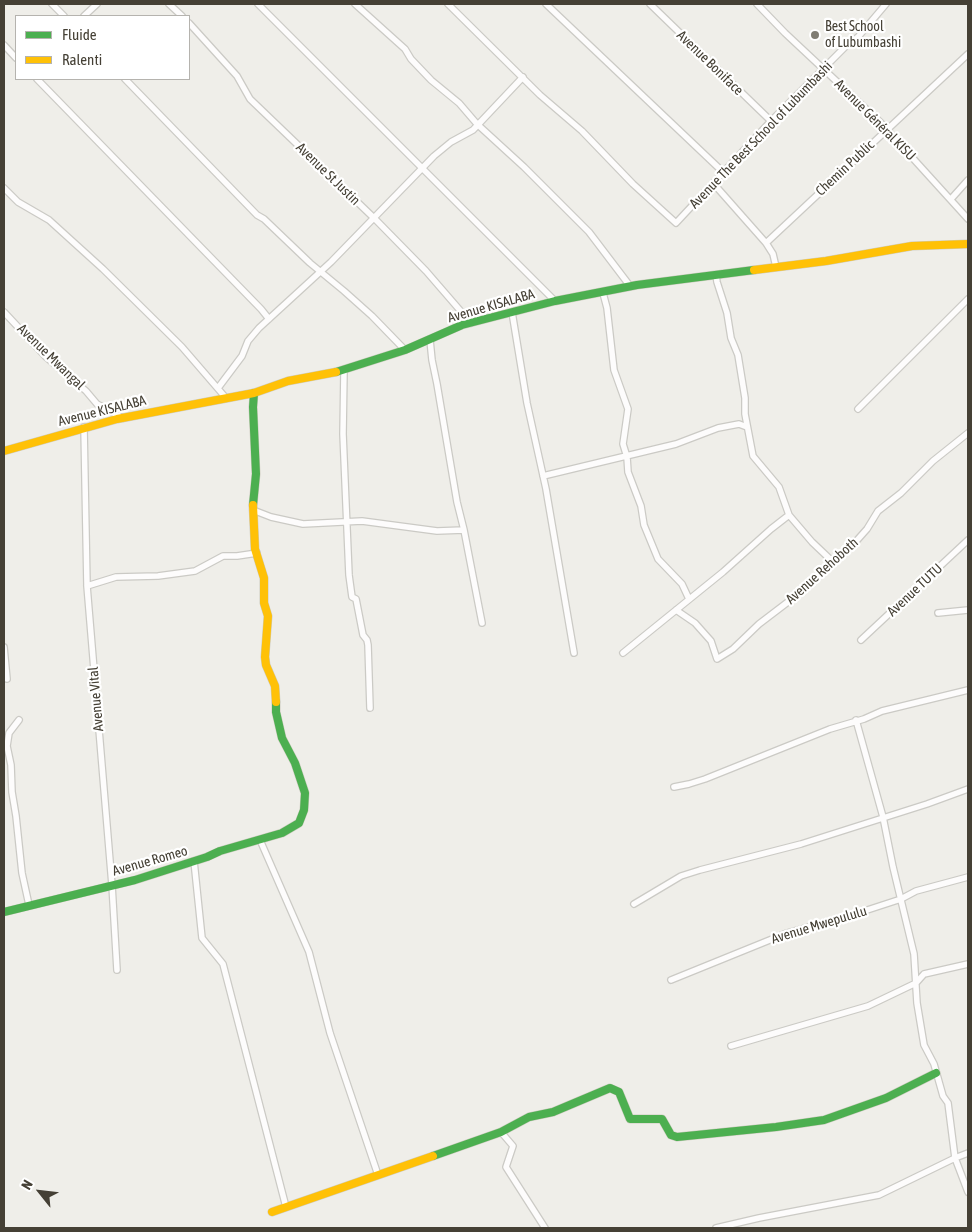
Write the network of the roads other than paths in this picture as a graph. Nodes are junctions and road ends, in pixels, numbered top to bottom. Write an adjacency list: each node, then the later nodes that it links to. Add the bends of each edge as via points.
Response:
1 (52, 4): 11 (street)
2 (97, 4): 12 (street)
3 (169, 4): 13 (street)
4 (258, 4): 25 (street)
5 (355, 4): 23 (street, via 405,49 431,80 459,103)
6 (448, 4): 19 (street)
7 (546, 4): 26 (street)
8 (650, 4): 22 (street, Avenue Boniface)
9 (757, 4): 18 (street, Avenue Général KISU)
10 (884, 4): 18 (street, Avenue The Best School of Lubumbashi, via 858,37)
11 (63, 15)
12 (85, 15)
13 (181, 15)
14 (190, 24): 31 (street, Avenue St Justin, via 237,76 250,99)
15 (4, 45): 17 (street)
16 (968, 54): 24 (street, Chemin Public)
17 (15, 57)
18 (824, 69): 22 (street, Avenue The Best School of Lubumbashi); 24 (street, Avenue Général KISU)
19 (524, 77): 23 (street); 28 (street, Avenue The Best School of Lubumbashi, via 676,223)
20 (38, 80): 44 (street)
21 (126, 80): 36 (street, via 257,215)
22 (771, 121): 26 (street, Avenue The Best School of Lubumbashi)
23 (477, 124): 25 (street); 38 (street, via 589,232)
24 (886, 129): 30 (street, Avenue Général KISU); 33 (street, Chemin Public)
25 (423, 168): 31 (street); 41 (street)
26 (723, 172): 28 (street, Avenue The Best School of Lubumbashi)
27 (968, 180): 30 (street)
28 (713, 183): 33 (street)
29 (4, 188): 49 (street, via 18,202 49,220 102,269 182,347)
30 (951, 199): 32 (street, Avenue Général KISU)
31 (374, 219): 36 (street); 45 (street, Avenue St Justin, via 426,271)
32 (968, 219)
33 (766, 243): 35 (street)
34 (968, 244): 35 (street, Avenue KISALABA, via 912,246)
35 (776, 267): 37 (street, Avenue KISALABA)
36 (321, 272): 44 (street); 47 (street)
37 (716, 275): 38 (street, Avenue KISALABA); 55 (street, via 738,355)
38 (630, 286): 39 (street, Avenue KISALABA)
39 (603, 293): 41 (street, Avenue KISALABA); 58 (street, via 608,308 614,370 628,410 624,444)
40 (968, 300): 52 (street)
41 (555, 302): 43 (street, Avenue KISALABA)
42 (4, 312): 53 (street, Avenue Mwangal, via 97,404)
43 (512, 312): 45 (street, Avenue KISALABA); 59 (street)
44 (269, 319): 49 (street, via 248,341 242,356)
45 (471, 323): 46 (street, Avenue KISALABA)
46 (430, 340): 47 (street, Avenue KISALABA); 63 (street)
47 (405, 350): 48 (street, Avenue KISALABA)
48 (344, 371): 50 (street, Avenue KISALABA, via 288,381); 62 (street)
49 (218, 388): 51 (street)
50 (254, 393): 51 (street, Avenue KISALABA); 60 (street, via 256,474)
51 (226, 398): 53 (street, Avenue KISALABA)
52 (858, 410)
53 (123, 418): 54 (street, Avenue KISALABA)
54 (84, 427): 57 (street, Avenue KISALABA); 67 (street, Avenue Vital)
55 (748, 428): 58 (street, via 739,424 725,426); 61 (street, via 753,456 779,486)
56 (968, 433): 66 (street, Avenue Rehoboth, via 933,461 902,494 878,511 858,540)
57 (4, 451)
58 (627, 457): 59 (street); 68 (street, via 628,472 641,506 644,525 658,558 682,584)
59 (543, 476): 75 (street)
60 (253, 510): 62 (street, via 303,524); 65 (street)
61 (789, 515): 66 (street); 68 (street)
62 (346, 522): 63 (street, via 372,521 437,531); 79 (street, via 352,597 356,599 368,645)
63 (464, 530): 72 (street)
64 (968, 540): 73 (street, Avenue TUTU)
65 (257, 553): 67 (street, via 223,556 195,571 116,577); 85 (street, Avenue Romeo, via 264,578 264,603 268,616 266,665 275,686 276,716 282,738 295,763 304,794 304,810 299,823)
66 (832, 561): 69 (street, Avenue Rehoboth, via 801,592 717,659 711,641 695,623)
67 (87, 586): 88 (street, Avenue Vital)
68 (689, 599): 69 (street)
69 (676, 610): 76 (street)
70 (968, 610): 71 (street)
71 (938, 613)
72 (482, 622)
73 (861, 640)
74 (4, 647): 77 (street)
75 (574, 653)
76 (624, 653)
77 (7, 679)
78 (968, 690): 81 (street)
79 (370, 708)
80 (19, 720): 91 (street, via 9,732 7,746 22,873)
81 (856, 720): 82 (street, via 706,779); 84 (street)
82 (674, 787)
83 (968, 788): 84 (street)
84 (883, 817): 89 (street); 90 (street, via 801,844 682,876)
85 (260, 840): 86 (street, Avenue Romeo); 102 (street, via 309,952 330,1033)
86 (194, 861): 88 (street, Avenue Romeo); 104 (street, via 202,938 223,964)
87 (968, 877): 89 (street, Avenue Mwepululu, via 916,891)
88 (112, 885): 91 (street, Avenue Romeo); 94 (street, Avenue Vital)
89 (901, 899): 95 (street, Avenue Mwepululu, via 787,933); 96 (street, via 914,954)
90 (634, 904)
91 (29, 905): 92 (street, Avenue Romeo)
92 (4, 912)
93 (968, 964): 96 (street, via 924,974)
94 (117, 970)
95 (671, 980)
96 (916, 983): 97 (street, via 868,1006); 98 (street, via 924,1045)
97 (731, 1046)
98 (936, 1073): 99 (street, via 858,1109 824,1120 776,1128 671,1136 662,1119 630,1119 619,1092 610,1088 554,1112 529,1116); 101 (street, via 948,1103)
99 (501, 1132): 102 (street); 106 (street, via 512,1146 506,1167)
100 (968, 1153): 101 (street)
101 (955, 1158): 103 (street); 107 (street, via 878,1195)
102 (378, 1175): 104 (street)
103 (968, 1192)
104 (286, 1207): 105 (street)
105 (272, 1212)
106 (545, 1228)
107 (716, 1228)

